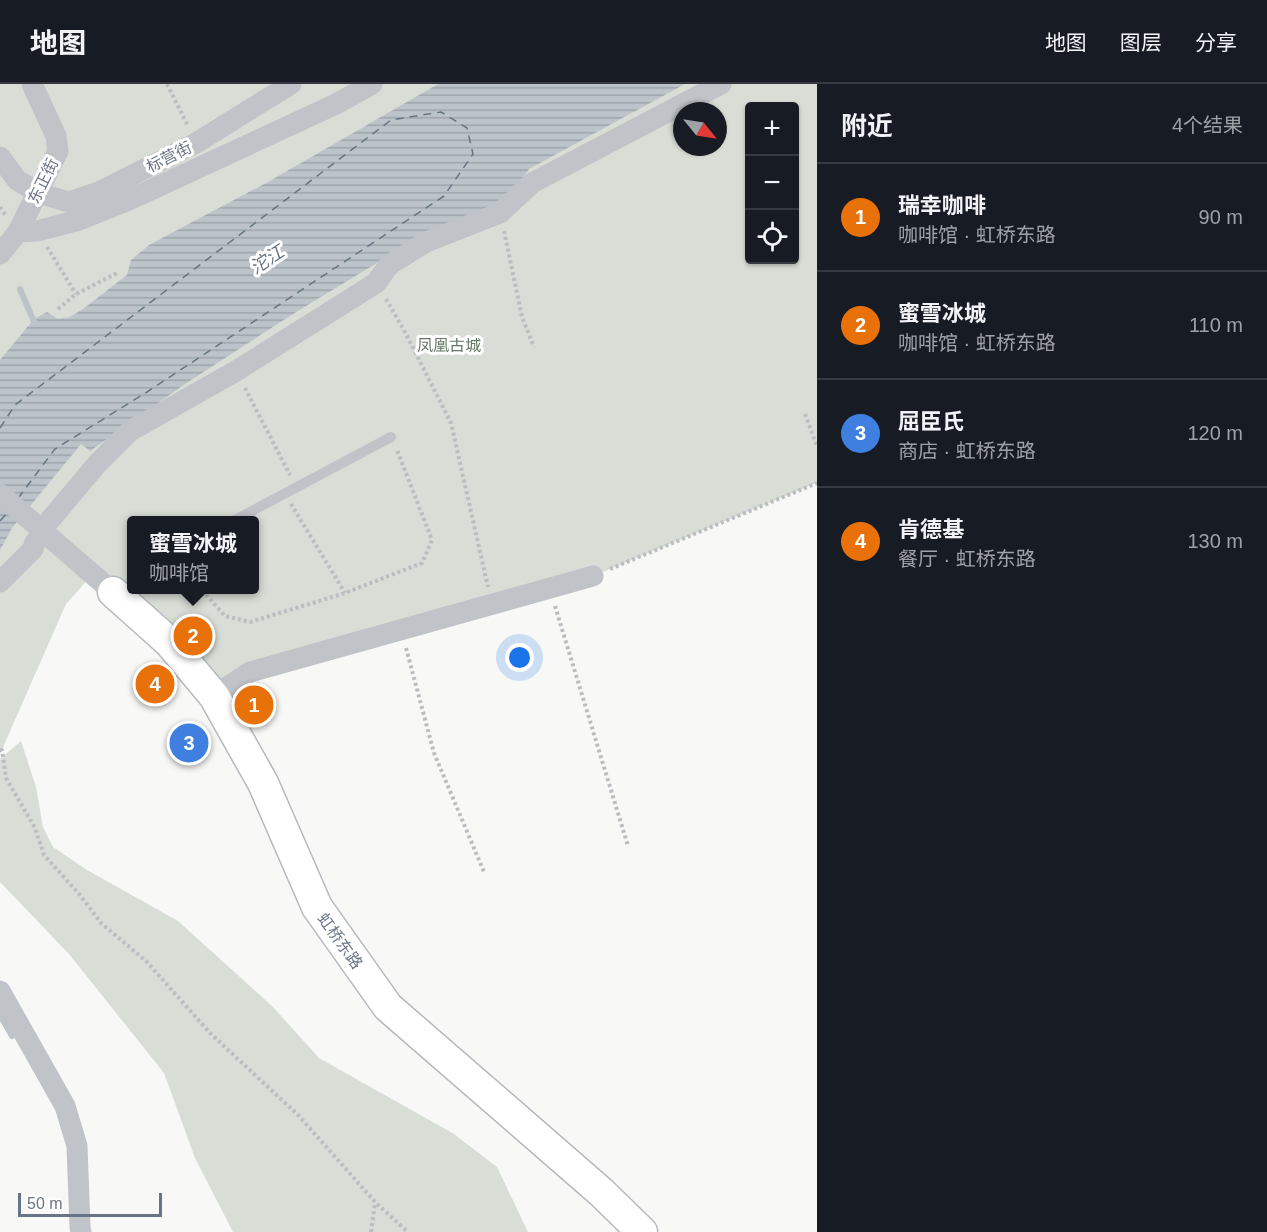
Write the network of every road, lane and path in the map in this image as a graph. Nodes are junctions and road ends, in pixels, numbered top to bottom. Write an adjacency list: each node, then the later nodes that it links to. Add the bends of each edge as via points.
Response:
1 (32, 84): 8 (street, 东正街, via 56,136 58,151)
2 (167, 84): 6 (path)
3 (291, 84): 6 (street, 标营街)
4 (372, 84): 10 (street, via 129,200 79,220)
5 (722, 84): 9 (street, via 532,183)
6 (196, 143): 8 (street, 标营街, via 99,192 69,202)
7 (0, 157): 8 (street, 标营街)
8 (33, 203): 10 (street)
9 (500, 213): 13 (street, via 426,242 389,265); 16 (path, via 522,318)
10 (28, 232): 11 (street); 14 (path)
11 (0, 254)
12 (119, 272): 14 (path)
13 (376, 283): 17 (street); 32 (path, via 451,423)
14 (76, 294): 15 (path)
15 (58, 309)
16 (534, 347)
17 (236, 371): 22 (path); 25 (street, via 130,431)
18 (805, 414): 20 (path)
19 (391, 436): 22 (lane); 29 (path, via 432,540 422,563)
20 (817, 446)
21 (817, 483): 26 (path)
22 (296, 487): 24 (lane); 29 (path, via 291,506)
23 (0, 494): 25 (street)
24 (242, 516)
25 (41, 530): 27 (street, via 33,549); 31 (street)
26 (593, 576): 28 (street)
27 (0, 582)
28 (549, 589): 32 (street); 36 (path)
29 (345, 593): 30 (path, via 250,622 225,616)
30 (206, 594)
31 (120, 595): 34 (street, 虹桥东路, via 169,642)
32 (492, 605): 33 (street)
33 (401, 630): 34 (street, via 250,672); 37 (path, via 434,753)
34 (214, 696): 43 (street, 虹桥东路, via 263,783 317,907 388,1007)
35 (0, 750): 39 (path, via 6,778 35,828 44,855 101,923 146,961 210,1033 298,1115)
36 (628, 846)
37 (484, 872)
38 (0, 991): 40 (street, via 64,1106 77,1146)
39 (375, 1203): 41 (path); 42 (path)
40 (81, 1232)
41 (371, 1232)
42 (408, 1232)
43 (642, 1232)

